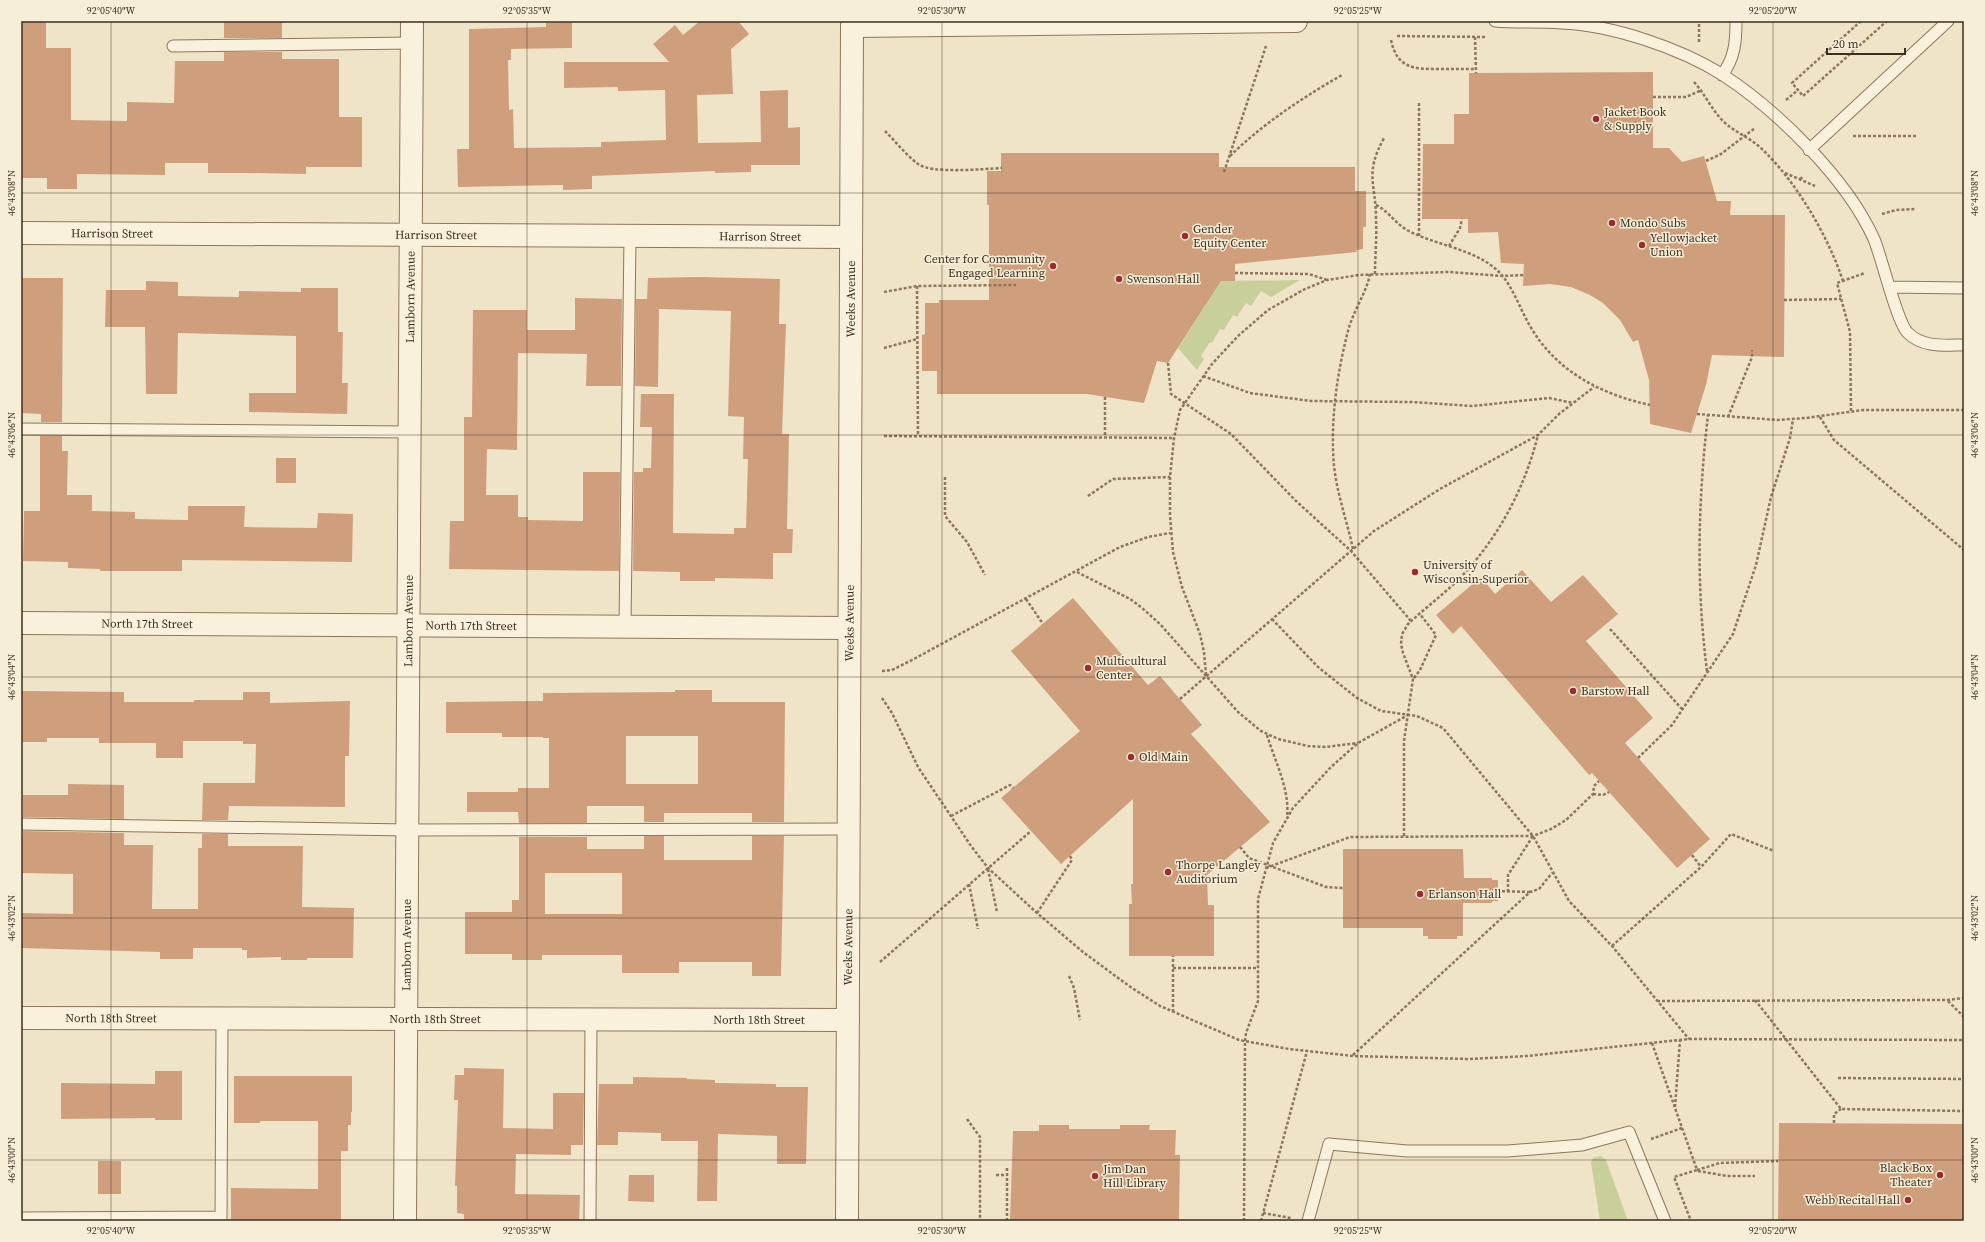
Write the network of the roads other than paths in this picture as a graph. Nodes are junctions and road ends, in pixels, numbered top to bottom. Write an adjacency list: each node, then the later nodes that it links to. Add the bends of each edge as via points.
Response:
1 (412, 21): 8 (street, Lamborn Avenue)
2 (1296, 21): 6 (street)
3 (1495, 21): 10 (lane, via 1560,22 1608,30 1644,39 1699,62)
4 (1736, 21): 10 (lane, via 1736,46)
5 (1948, 21): 11 (lane)
6 (1168, 22): 7 (street)
7 (850, 23): 15 (street, Weeks Avenue)
8 (412, 43): 9 (lane); 13 (street, Lamborn Avenue)
9 (172, 46)
10 (1722, 75): 11 (lane, via 1772,113)
11 (1809, 150): 16 (lane, via 1840,184 1864,221 1878,249)
12 (21, 233): 13 (street, Harrison Street)
13 (411, 235): 14 (street, Harrison Street); 20 (street, Lamborn Avenue)
14 (630, 236): 15 (street, Harrison Street); 23 (lane)
15 (851, 237): 24 (street, Weeks Avenue)
16 (1890, 287): 17 (lane); 18 (lane, via 1907,333 1929,344)
17 (1964, 288)
18 (1964, 345)
19 (21, 429): 20 (lane)
20 (410, 432): 22 (street, Lamborn Avenue)
21 (21, 624): 22 (street, North 17th Street)
22 (409, 625): 23 (street, North 17th Street); 27 (street, Lamborn Avenue)
23 (625, 626): 24 (street, North 17th Street)
24 (849, 628): 26 (street, Weeks Avenue)
25 (21, 824): 27 (lane)
26 (850, 829): 27 (lane); 32 (street, Weeks Avenue)
27 (408, 830): 30 (street, Lamborn Avenue)
28 (21, 1018): 29 (street, North 18th Street)
29 (222, 1019): 30 (street, North 18th Street); 34 (lane)
30 (406, 1019): 31 (street, North 18th Street); 35 (street, Lamborn Avenue)
31 (591, 1019): 32 (street, North 18th Street); 36 (lane)
32 (848, 1020): 37 (street, Weeks Avenue)
33 (21, 1218): 34 (lane)
34 (221, 1219)
35 (405, 1221)
36 (590, 1221)
37 (847, 1221)
38 (1308, 1221): 39 (lane, via 1329,1144 1407,1151 1508,1151 1582,1145 1629,1132)
39 (1665, 1221)

